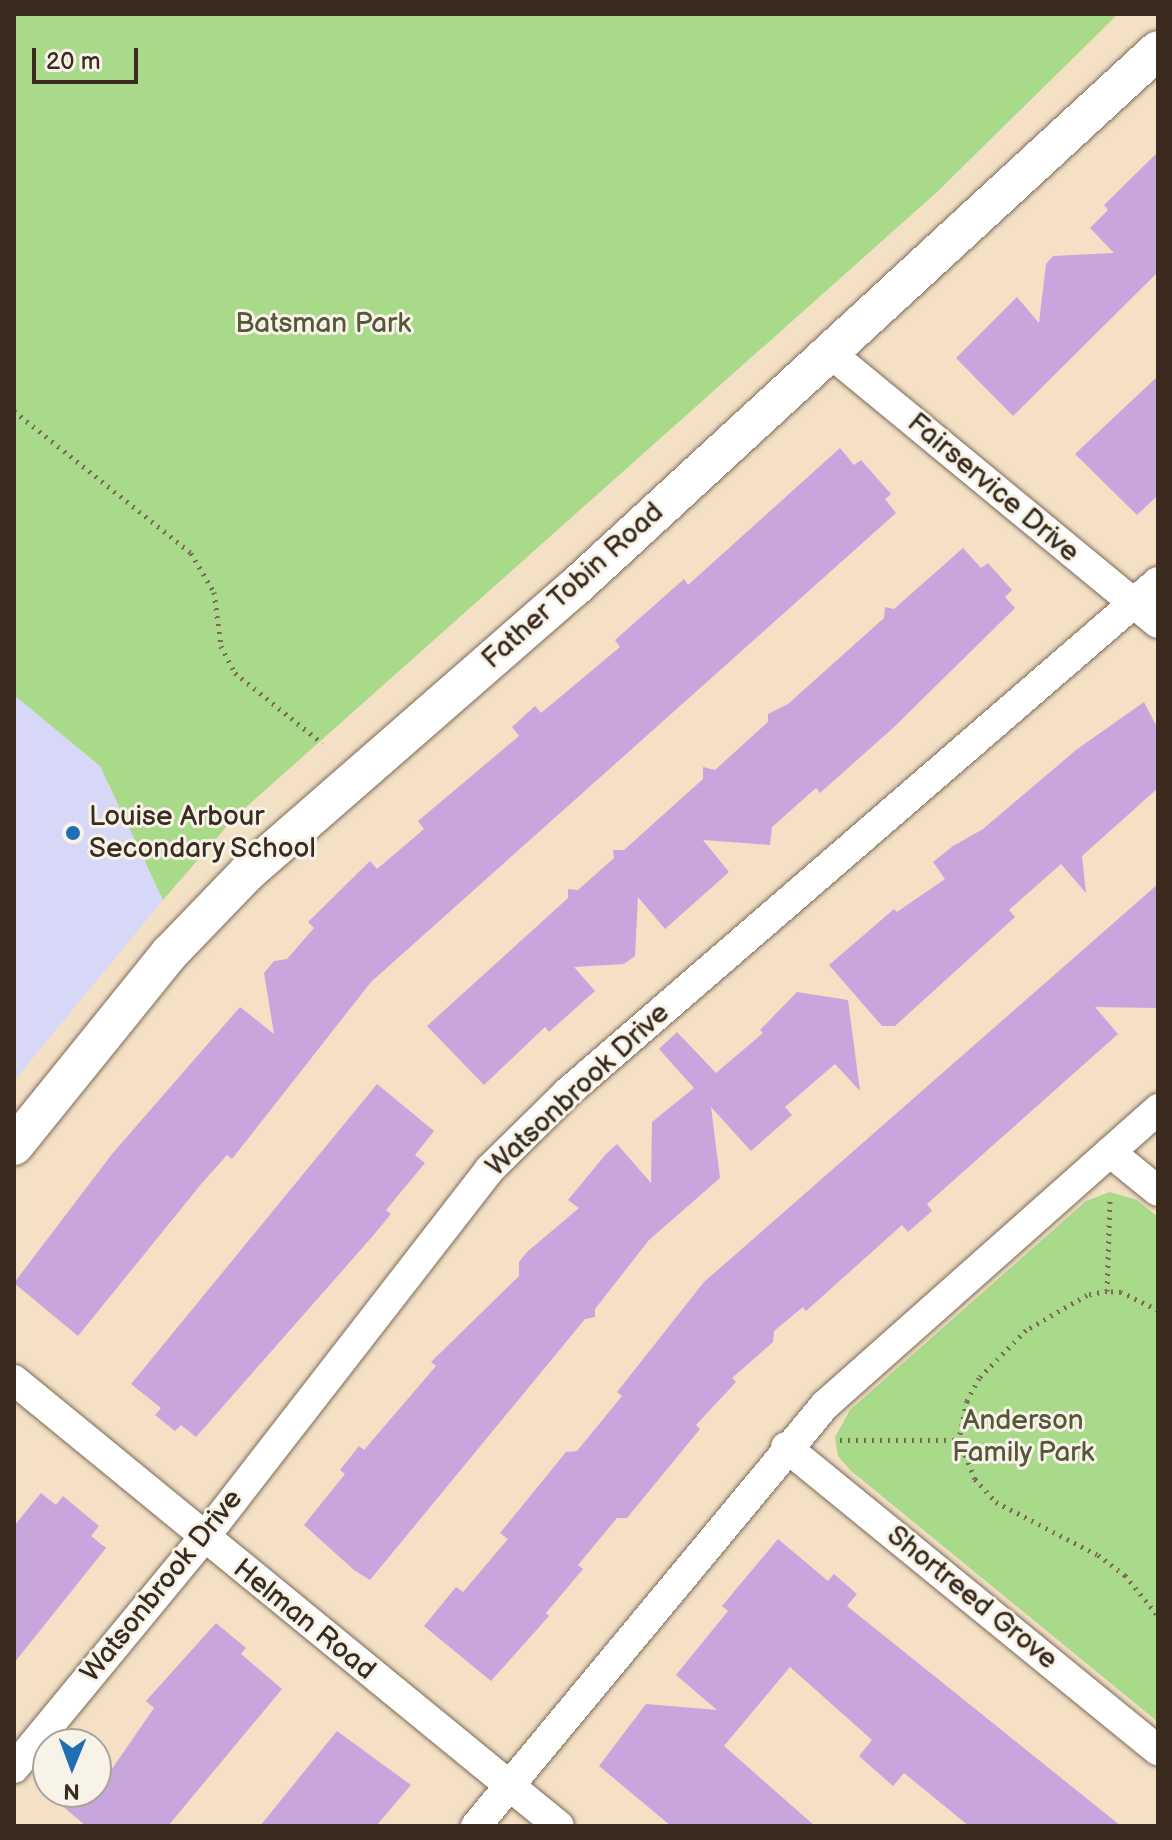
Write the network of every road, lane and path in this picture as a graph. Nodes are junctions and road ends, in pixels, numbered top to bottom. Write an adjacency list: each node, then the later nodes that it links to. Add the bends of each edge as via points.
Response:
1 (1158, 50): 2 (street, Father Tobin Road, via 1061,145)
2 (829, 352): 5 (street, Fairservice Drive); 9 (street, Father Tobin Road, via 573,589 247,873 170,953)
3 (14, 411): 7 (path, via 191,553 214,592 221,646 235,673)
4 (1158, 582): 5 (street, Watsonbrook Drive)
5 (1133, 603): 6 (street, Fairservice Drive); 19 (street, Watsonbrook Drive, via 567,1093 490,1169)
6 (1158, 623)
7 (322, 743)
8 (1158, 1109): 10 (street)
9 (14, 1146)
10 (1110, 1152): 11 (street); 18 (street, via 854,1378)
11 (1158, 1191)
12 (1110, 1199): 13 (path)
13 (1107, 1291): 14 (path); 17 (path, via 1056,1311 1001,1351 967,1401)
14 (1158, 1310)
15 (14, 1380): 19 (street, Helman Road)
16 (840, 1440): 17 (path)
17 (959, 1440): 20 (path, via 975,1479 996,1502 1098,1555 1125,1575)
18 (786, 1447): 21 (street, Shortreed Grove); 23 (street)
19 (203, 1539): 22 (street, Watsonbrook Drive); 23 (street, Helman Road)
20 (1158, 1616)
21 (1158, 1750)
22 (14, 1768)
23 (510, 1786): 24 (street); 25 (street, Helman Road)
24 (476, 1826)
25 (559, 1826)

